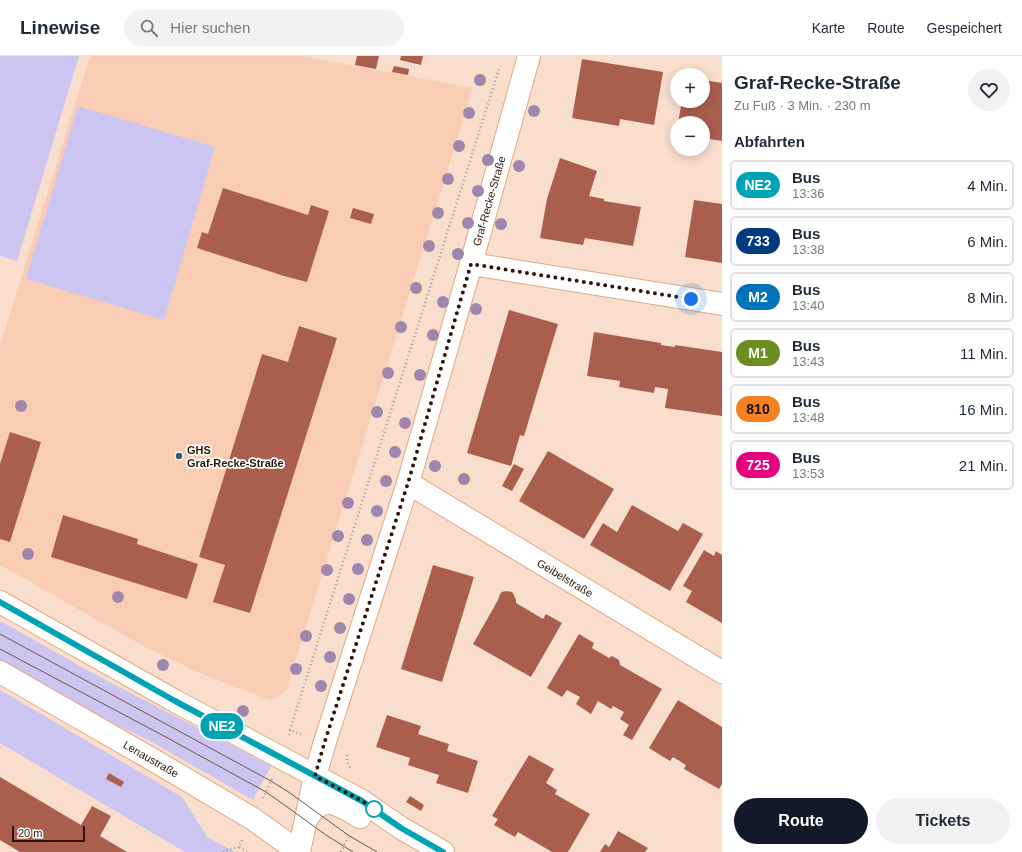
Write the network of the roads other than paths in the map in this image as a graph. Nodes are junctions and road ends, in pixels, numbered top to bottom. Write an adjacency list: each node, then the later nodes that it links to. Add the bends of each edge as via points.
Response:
1 (529, 56): 2 (street, Graf-Recke-Straße)
2 (471, 264): 3 (street); 4 (street, Graf-Recke-Straße)
3 (722, 304)
4 (408, 483): 7 (street, Geibelstraße); 8 (street, Graf-Recke-Straße)
5 (0, 602): 8 (street, via 175,701)
6 (0, 672): 11 (street, Lenaustraße, via 253,819)
7 (722, 672)
8 (315, 776): 9 (street, Graf-Recke-Straße); 10 (street, via 362,801)
9 (306, 820): 10 (street, via 320,805 335,803 377,826); 11 (street, Graf-Recke-Straße)
10 (401, 828): 12 (street)
11 (299, 852)
12 (443, 852)

